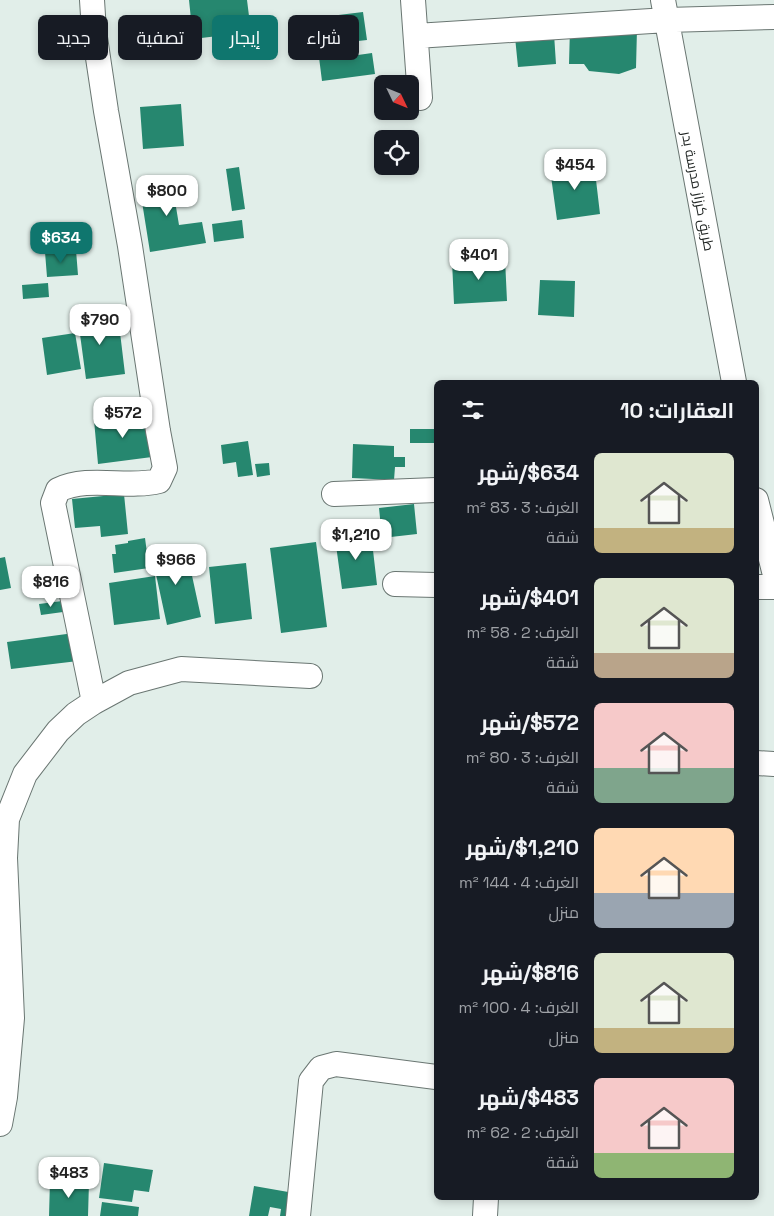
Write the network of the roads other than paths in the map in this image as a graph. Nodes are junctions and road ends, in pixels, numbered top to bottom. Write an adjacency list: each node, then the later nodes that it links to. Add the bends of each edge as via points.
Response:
1 (92, 0): 17 (street, via 106,112 166,468 159,481 145,484 66,486 58,490 53,503)
2 (413, 0): 5 (street)
3 (664, 10): 4 (street); 5 (street); 7 (street, طريق كرزاز مدرسة بدر)
4 (774, 17)
5 (416, 36): 6 (street)
6 (420, 98)
7 (734, 380)
8 (434, 490): 9 (street)
9 (334, 494)
10 (759, 511): 11 (street)
11 (774, 571)
12 (395, 584): 13 (street)
13 (434, 585)
14 (759, 587): 15 (street)
15 (774, 588)
16 (310, 676): 17 (street, via 181,669 129,683)
17 (94, 702): 21 (street, via 58,731 25,774 7,819 5,858 12,1018)
18 (759, 763): 19 (street)
19 (774, 764)
20 (434, 1077): 23 (street, via 336,1064 321,1068 311,1081)
21 (0, 1124)
22 (486, 1200): 24 (street)
23 (298, 1216)
24 (485, 1216)

